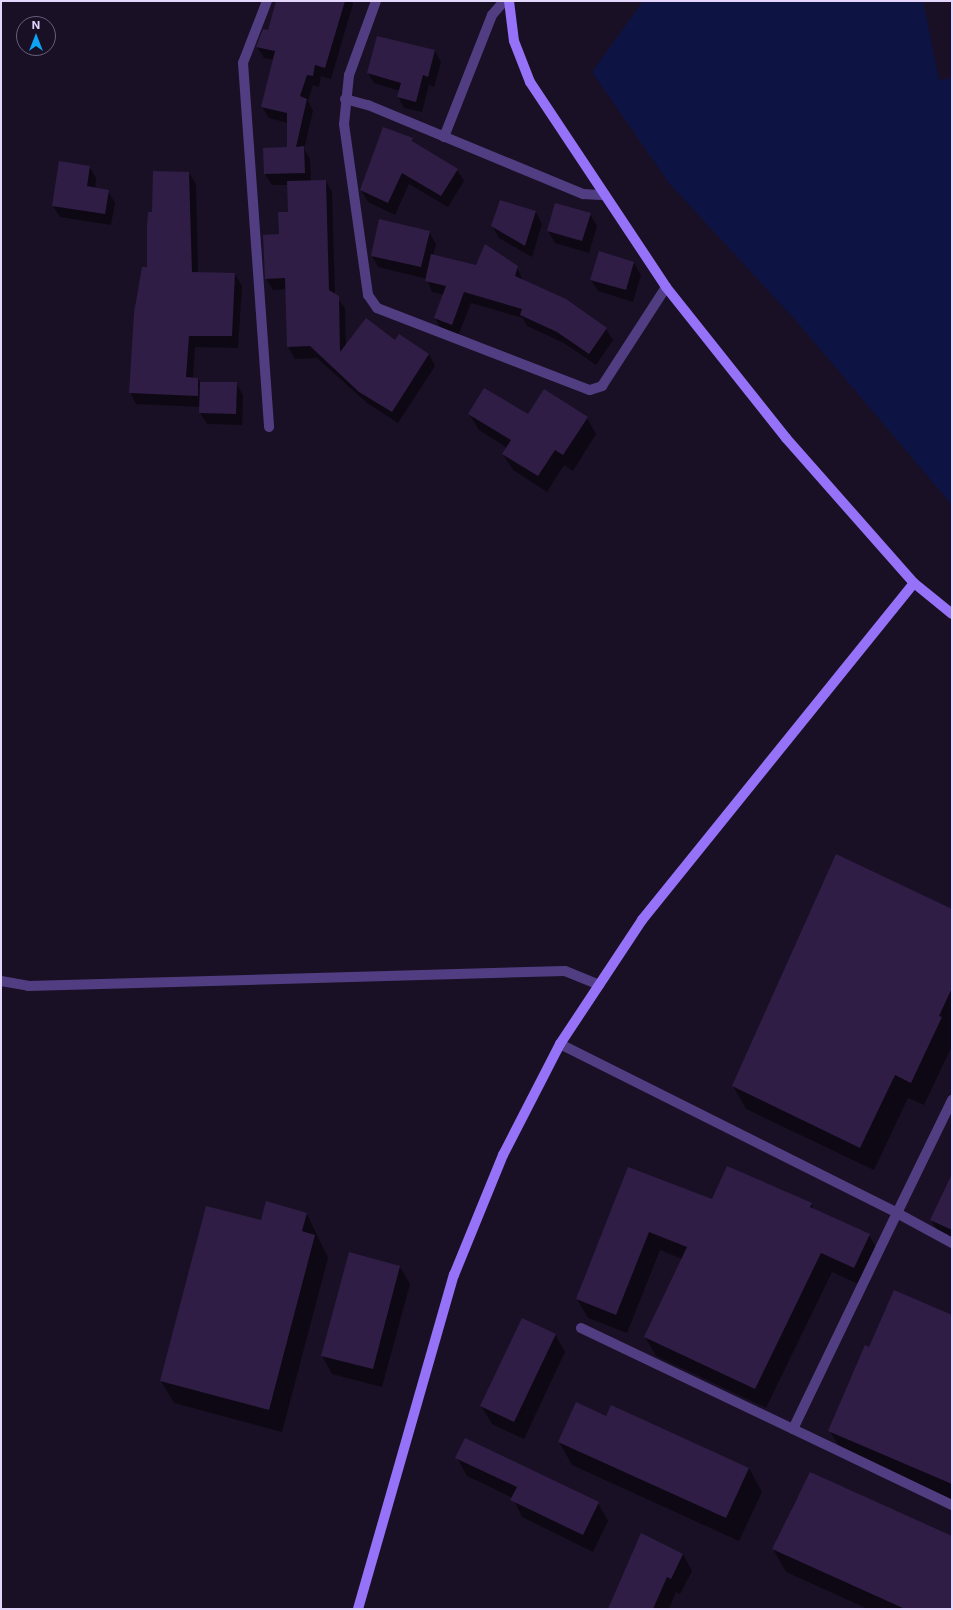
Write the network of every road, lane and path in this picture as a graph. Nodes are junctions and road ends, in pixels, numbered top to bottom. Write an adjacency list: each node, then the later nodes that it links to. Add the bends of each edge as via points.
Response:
1 (267, 1): 9 (street, via 243,63)
2 (376, 1): 5 (street, via 349,75)
3 (504, 1): 6 (street, via 492,15)
4 (509, 1): 7 (street, via 514,41 530,82)
5 (345, 99): 6 (street); 8 (street, via 344,124 368,295 377,308 590,390 602,386)
6 (444, 137): 7 (street, via 583,194)
7 (604, 195): 8 (street)
8 (666, 287): 10 (street, via 786,438)
9 (269, 427)
10 (914, 583): 11 (street); 13 (street, via 642,920)
11 (952, 614)
12 (1, 981): 13 (street, via 28,986 565,972)
13 (599, 985): 14 (street)
14 (560, 1044): 16 (street); 21 (street, via 503,1155 454,1275)
15 (952, 1100): 16 (street)
16 (897, 1213): 17 (street); 19 (street)
17 (952, 1243)
18 (580, 1328): 19 (street)
19 (793, 1430): 20 (street)
20 (952, 1505)
21 (358, 1609)

